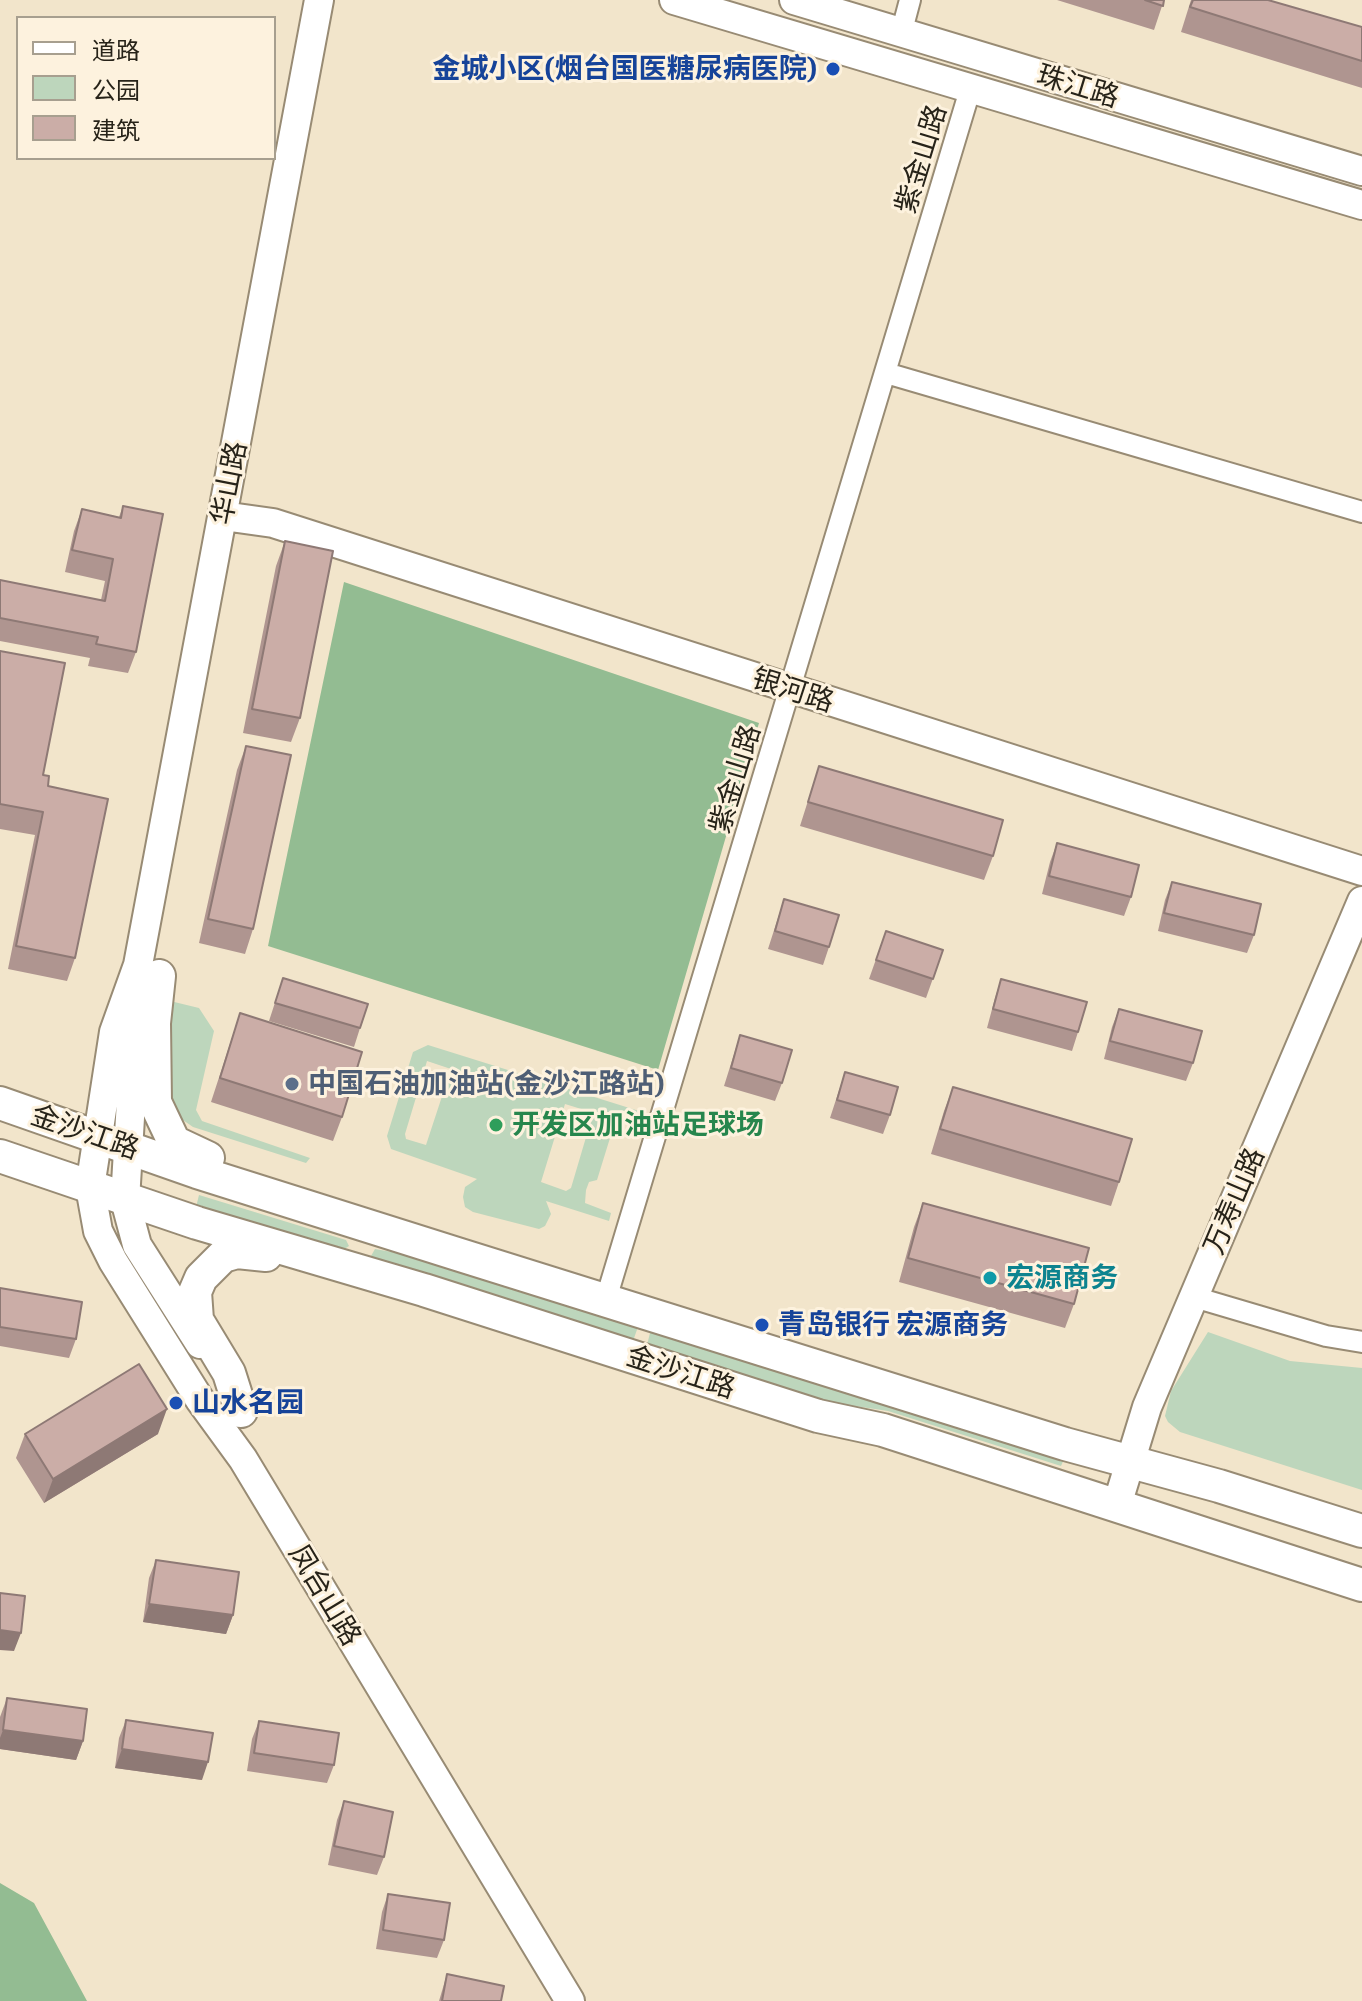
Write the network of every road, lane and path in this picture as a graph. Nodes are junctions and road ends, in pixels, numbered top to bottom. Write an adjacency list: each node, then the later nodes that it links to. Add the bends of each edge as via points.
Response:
1 (319, 0): 11 (street, 华山路)
2 (674, 0): 6 (street)
3 (794, 0): 5 (street, 珠江路)
4 (910, 0): 5 (street)
5 (901, 34): 7 (street, 珠江路)
6 (970, 90): 8 (street); 9 (street, 紫金山路)
7 (1362, 171)
8 (1362, 205)
9 (886, 373): 10 (street); 12 (street, 紫金山路)
10 (1362, 512)
11 (223, 516): 12 (street, 银河路, via 273,523); 15 (street, 华山路)
12 (792, 690): 13 (street, 银河路); 25 (street, 紫金山路)
13 (1362, 871)
14 (1362, 901): 24 (street, 万寿山路)
15 (149, 970): 17 (street, 凤台山路, via 114,1032); 18 (street, 凤台山路, via 138,1016); 22 (main road, via 154,1089 167,1134 189,1152 270,1180)
16 (0, 1103): 17 (main road, 金沙江路)
17 (97, 1135): 18 (main road, 金沙江路); 20 (street, 凤台山路)
18 (128, 1145): 21 (street, 凤台山路); 22 (main road, 金沙江路)
19 (0, 1156): 20 (main road, 金沙江路)
20 (90, 1187): 21 (main road, 金沙江路); 32 (street, 凤台山路, via 98,1231 113,1261 243,1459)
21 (125, 1200): 23 (main road, 金沙江路); 27 (street, 凤台山路, via 137,1245)
22 (322, 1211): 25 (main road, 金沙江路)
23 (341, 1268): 27 (main road, via 237,1252 223,1256 201,1278 195,1292 197,1320 229,1373); 29 (main road, 金沙江路)
24 (1194, 1297): 26 (street); 28 (street, 万寿山路)
25 (606, 1299): 28 (main road, 金沙江路)
26 (1362, 1342)
27 (241, 1411): 33 (street, 凤台山路, via 275,1482)
28 (1128, 1462): 29 (street, 万寿山路); 30 (main road, 金沙江路)
29 (1117, 1505): 31 (main road, 金沙江路)
30 (1362, 1531)
31 (1362, 1585)
32 (570, 2001)
33 (592, 2001)

